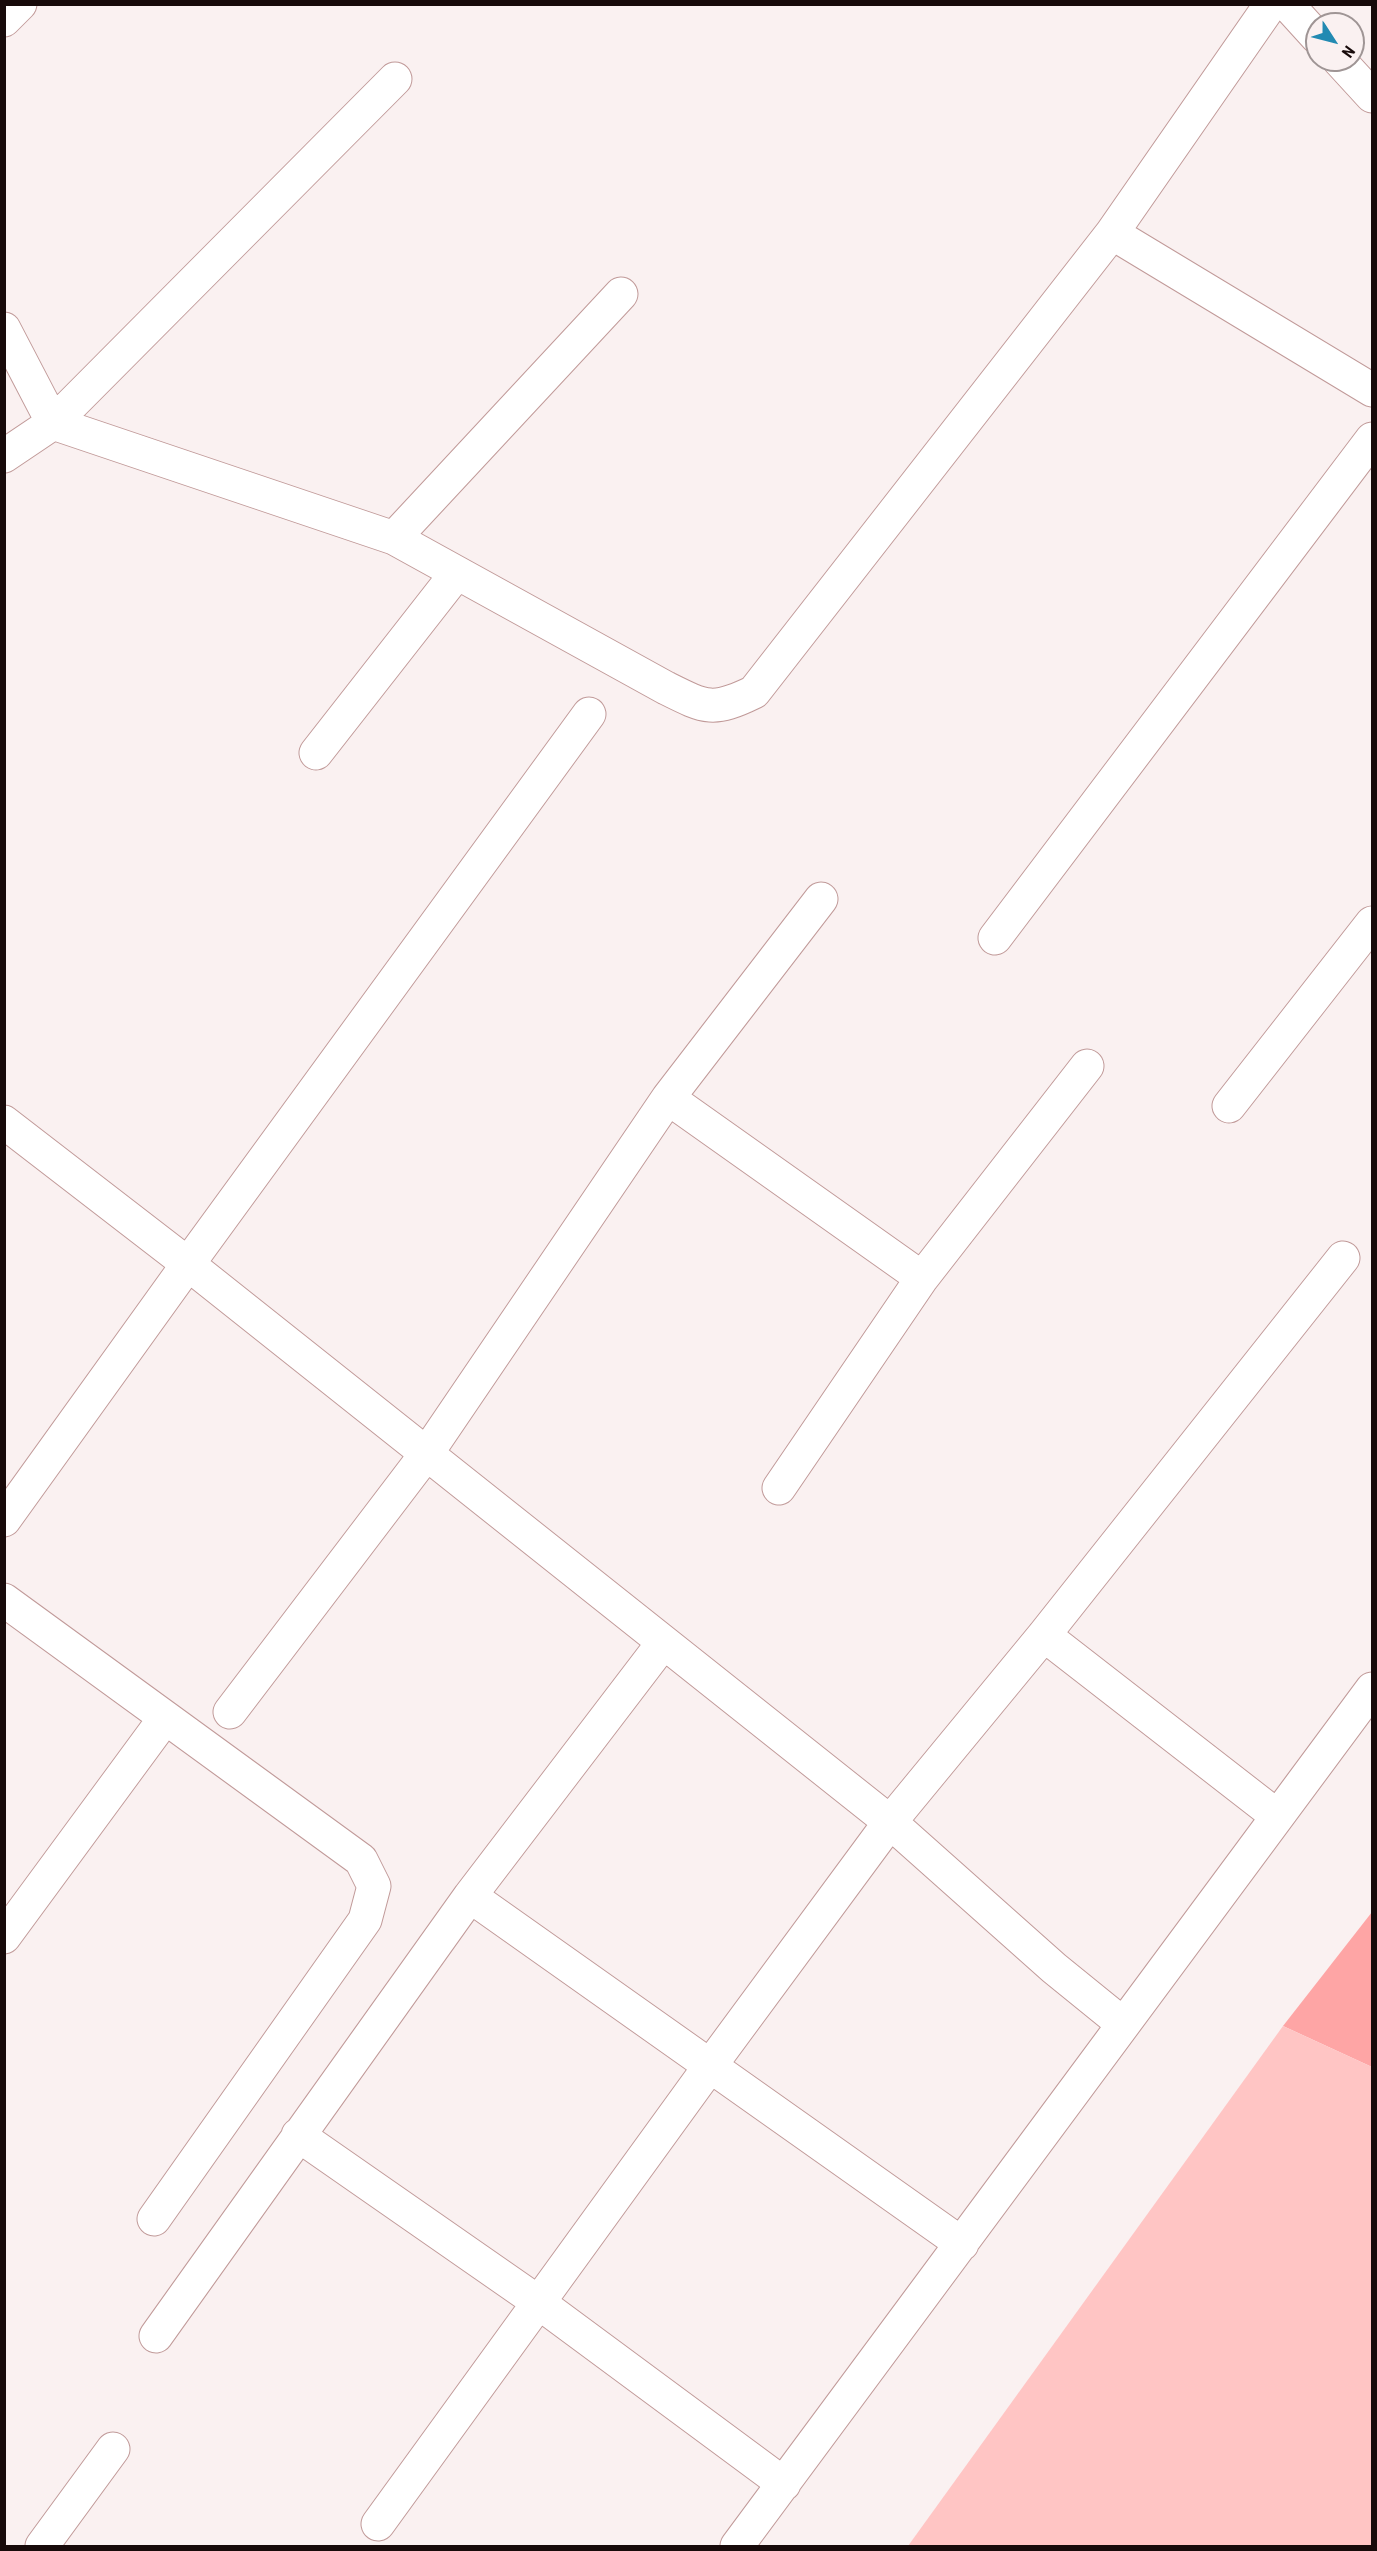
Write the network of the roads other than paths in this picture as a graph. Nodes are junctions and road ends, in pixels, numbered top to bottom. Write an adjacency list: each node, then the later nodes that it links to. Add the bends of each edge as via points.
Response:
1 (20, 4): 4 (street)
2 (1271, 4): 9 (street)
3 (1287, 4): 5 (street)
4 (4, 20)
5 (1305, 24)
6 (1350, 72): 8 (street)
7 (395, 79): 13 (street)
8 (1372, 96)
9 (1112, 233): 12 (street); 17 (street, via 754,692 726,706 697,704)
10 (621, 294): 16 (street)
11 (4, 328): 13 (street)
12 (1372, 390)
13 (53, 423): 15 (street); 16 (street)
14 (1372, 439): 22 (street)
15 (4, 456)
16 (394, 538): 17 (street)
17 (456, 574): 19 (street)
18 (589, 714): 28 (street)
19 (316, 753)
20 (821, 899): 24 (street)
21 (1372, 923): 25 (street)
22 (996, 938)
23 (1087, 1066): 29 (street)
24 (668, 1098): 29 (street); 30 (street)
25 (1229, 1106)
26 (4, 1122): 28 (street)
27 (1343, 1258): 34 (street)
28 (188, 1264): 30 (street); 32 (street)
29 (922, 1278): 31 (street)
30 (427, 1453): 35 (street); 37 (street)
31 (779, 1488)
32 (4, 1520)
33 (4, 1600): 38 (street)
34 (1044, 1635): 39 (street); 40 (street)
35 (663, 1643): 40 (street); 41 (street)
36 (1372, 1689): 39 (street)
37 (230, 1712)
38 (165, 1718): 42 (street); 46 (street, via 361,1860 374,1886 365,1920)
39 (1277, 1816): 43 (street)
40 (890, 1822): 43 (street, via 1054,1968); 44 (street)
41 (470, 1896): 44 (street); 45 (street)
42 (4, 1937)
43 (1124, 2024): 47 (street)
44 (710, 2066): 47 (street); 48 (street)
45 (298, 2135): 48 (street); 49 (street)
46 (154, 2219)
47 (962, 2244): 51 (street)
48 (538, 2302): 51 (street); 52 (street)
49 (156, 2336)
50 (113, 2449): 53 (street)
51 (784, 2484): 54 (street)
52 (378, 2524)
53 (42, 2547)
54 (737, 2547)

